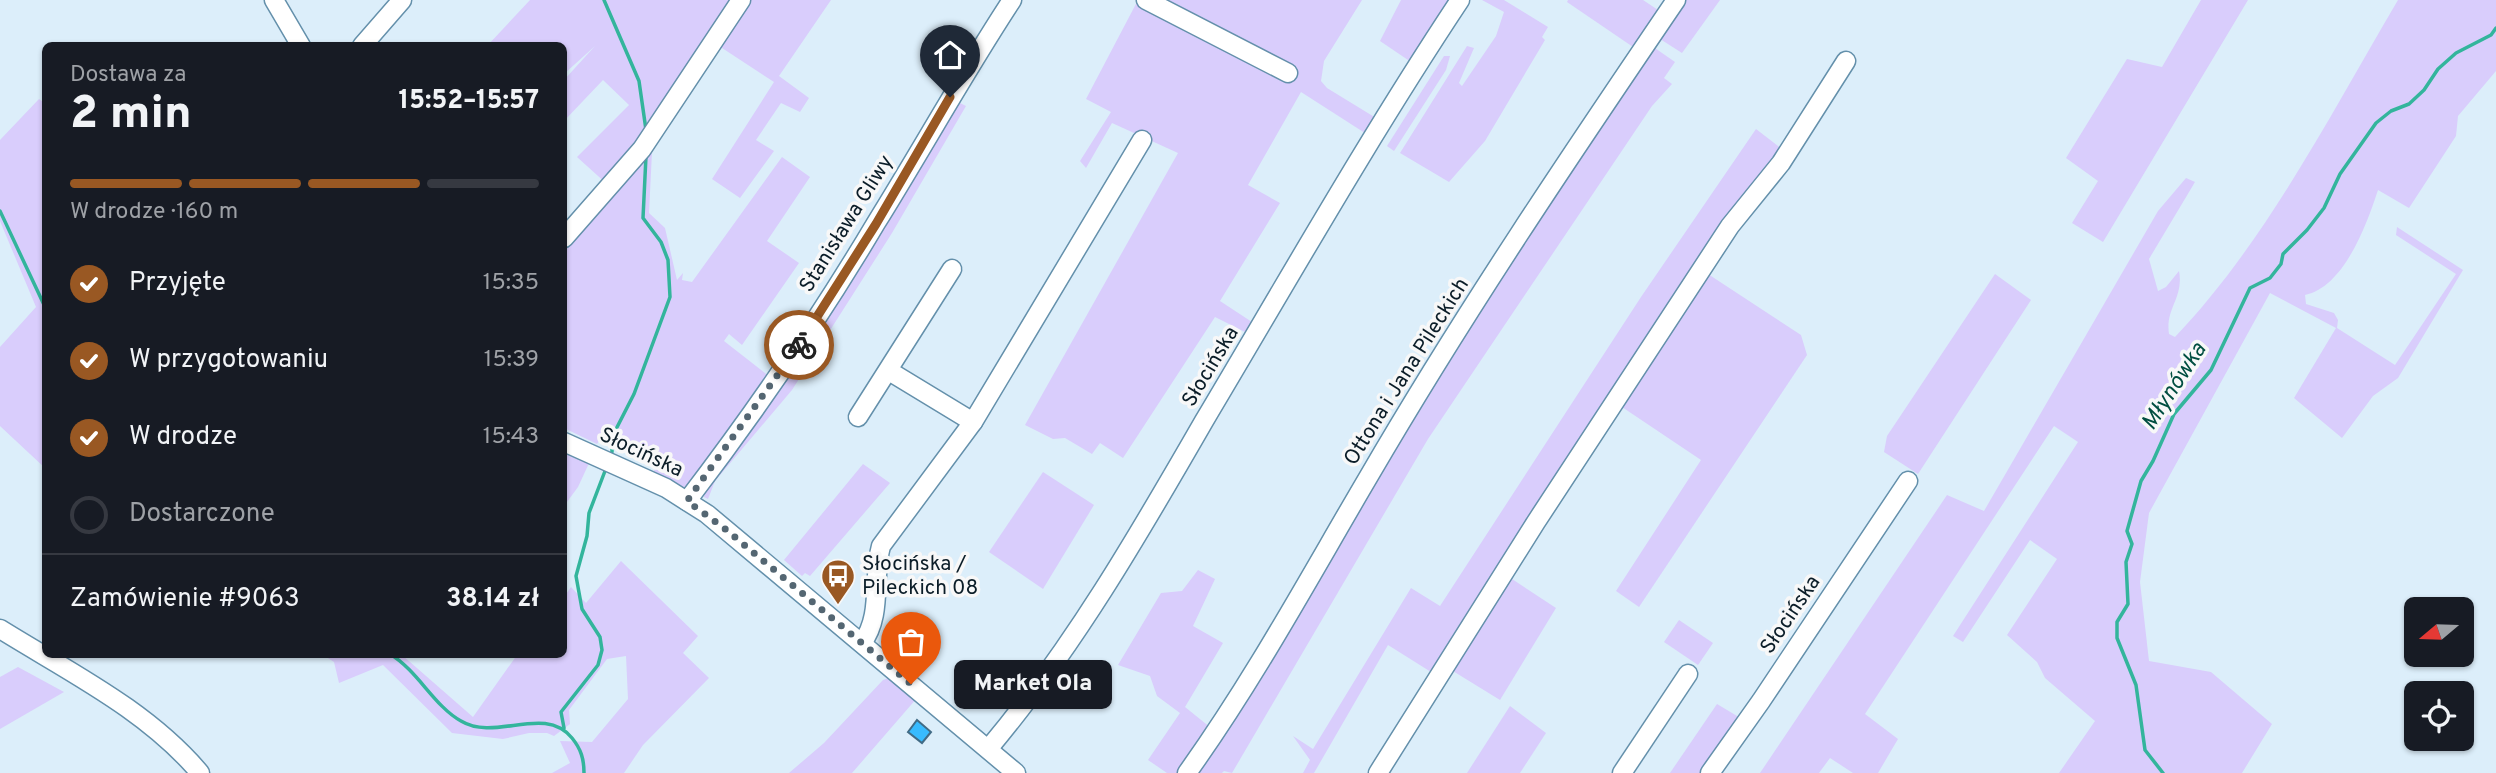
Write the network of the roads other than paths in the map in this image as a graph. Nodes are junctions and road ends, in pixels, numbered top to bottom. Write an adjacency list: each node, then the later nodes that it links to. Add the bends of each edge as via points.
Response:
1 (274, 0): 8 (street)
2 (402, 0): 9 (street)
3 (741, 0): 13 (street, via 642,149)
4 (1012, 0): 20 (street, Stanisława Gliwy, via 779,377)
5 (1146, 0): 11 (street)
6 (1460, 0): 26 (street, Słocińska, via 1331,204 1093,606 1032,696)
7 (1676, 0): 29 (street, Ottona i Jana Pileckich, via 1542,198 1239,697)
8 (299, 42)
9 (365, 42)
10 (1846, 61): 30 (street, via 1781,163 1730,226 1681,300)
11 (1288, 73)
12 (1142, 140): 17 (street)
13 (567, 235)
14 (952, 269): 15 (street)
15 (889, 371): 16 (street); 17 (street)
16 (858, 416)
17 (973, 422): 22 (street, via 881,546 875,566 875,611)
18 (567, 443): 20 (street, Słocińska)
19 (1908, 481): 32 (street, Słocińska)
20 (687, 501): 22 (street, Słocińska)
21 (0, 629): 23 (street)
22 (862, 643): 26 (street, Słocińska)
23 (42, 655)
24 (46, 658): 27 (street, via 128,709)
25 (1688, 674): 31 (street)
26 (989, 748): 28 (street, Słocińska)
27 (200, 773)
28 (1016, 773)
29 (1187, 773)
30 (1378, 773)
31 (1622, 773)
32 (1710, 773)

